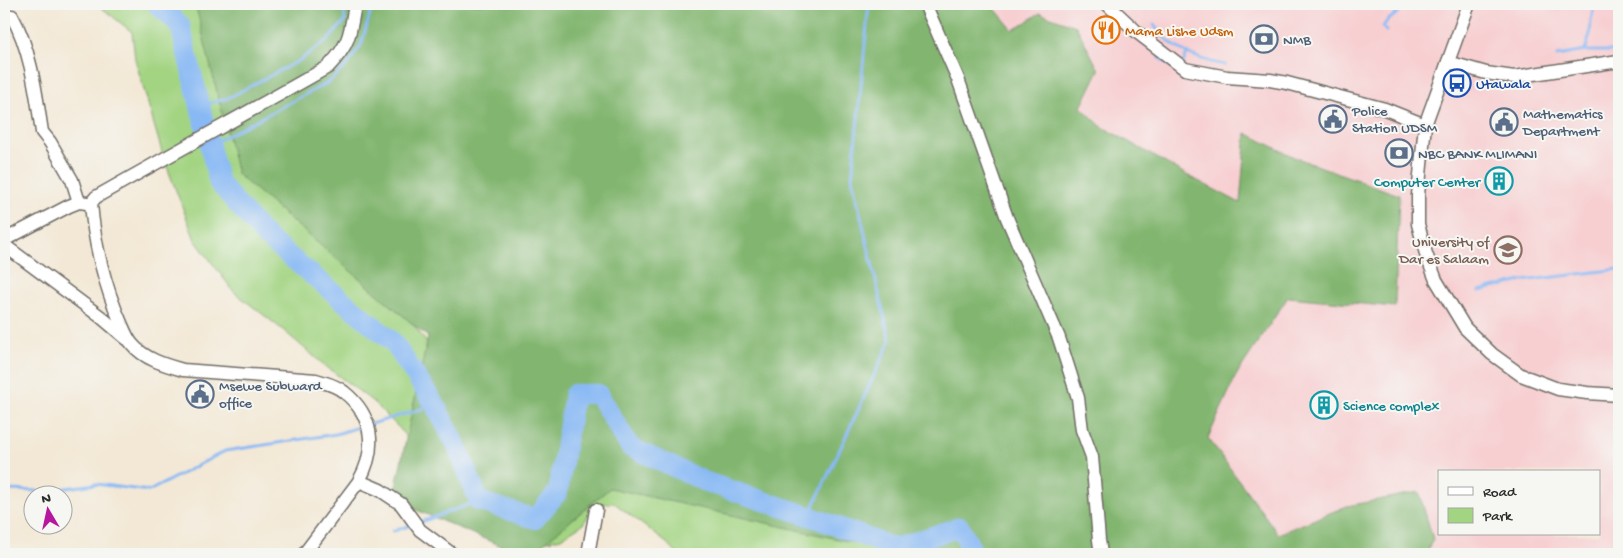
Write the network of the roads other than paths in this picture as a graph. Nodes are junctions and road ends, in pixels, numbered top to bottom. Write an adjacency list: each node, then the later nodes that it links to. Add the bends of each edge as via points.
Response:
1 (355, 4): 9 (street, via 348,41 328,67)
2 (925, 4): 19 (street, via 958,79 1007,218 1059,338 1092,457)
3 (1107, 4): 8 (street, via 1185,69 1288,83 1385,109)
4 (1469, 4): 7 (street)
5 (4, 17): 9 (street, via 12,16 27,53 42,132)
6 (1619, 61): 7 (street, via 1514,77)
7 (1448, 62): 8 (street)
8 (1425, 125): 13 (street, via 1418,224 1436,280 1465,328 1492,354 1521,375 1558,389)
9 (85, 203): 10 (street); 12 (street, via 112,302)
10 (4, 240)
11 (4, 245): 12 (street, via 102,317)
12 (131, 343): 14 (street, via 158,362 183,370 316,380 344,391 366,417 371,434 366,469)
13 (1619, 395)
14 (359, 482): 16 (street); 17 (street, via 380,490 401,504 420,530)
15 (596, 510): 18 (street)
16 (304, 554)
17 (452, 554)
18 (588, 554)
19 (1102, 554)

